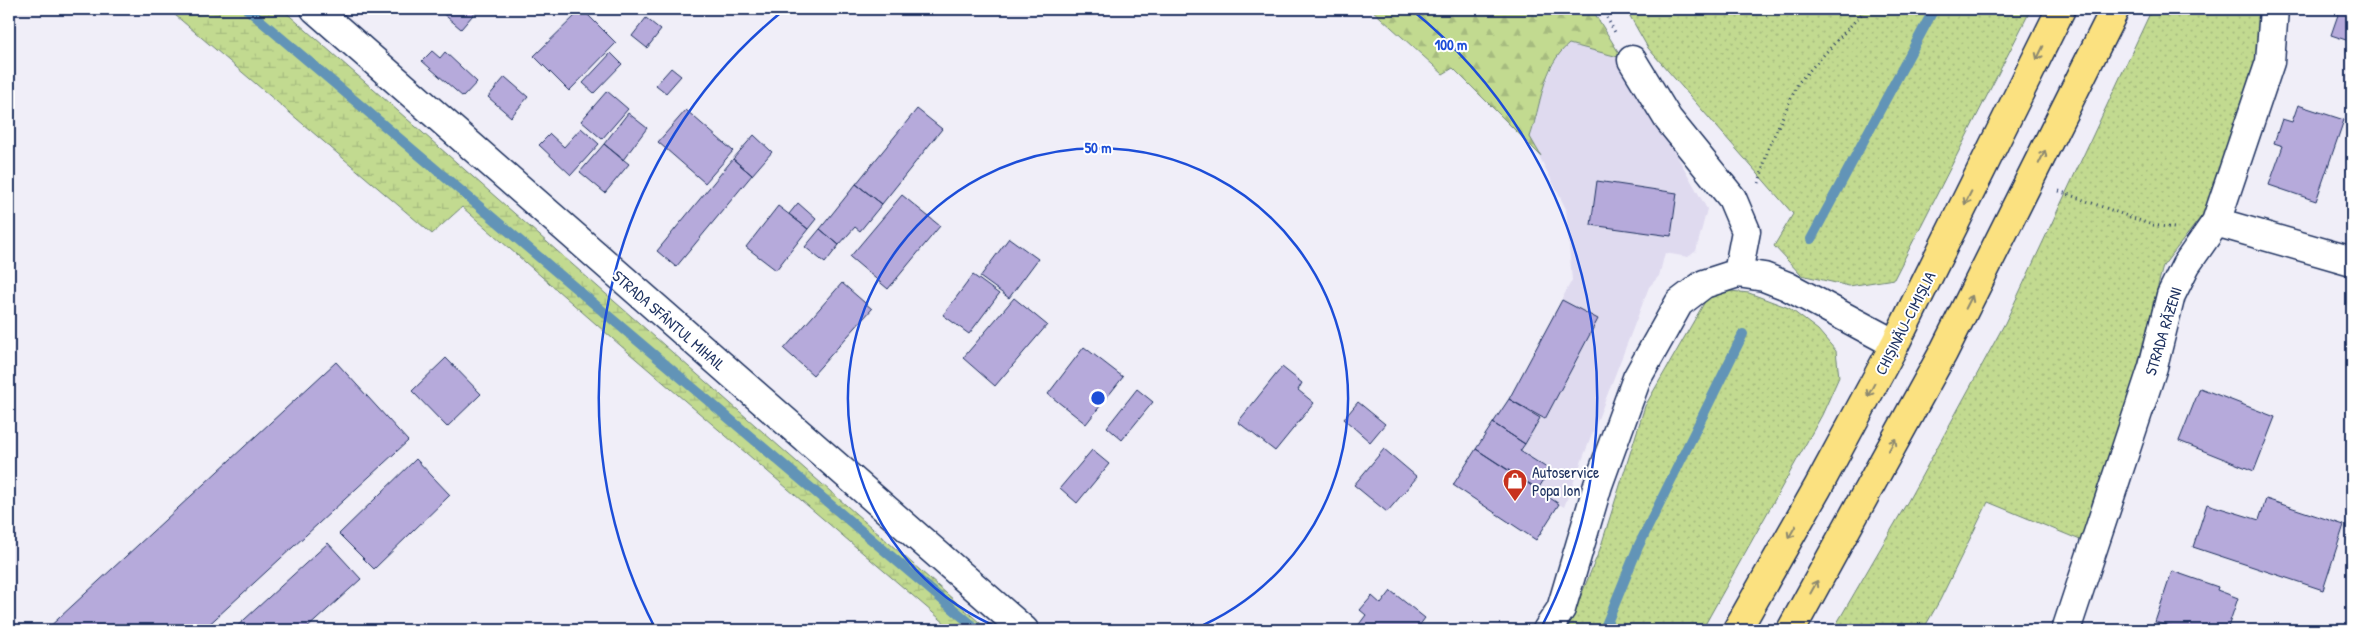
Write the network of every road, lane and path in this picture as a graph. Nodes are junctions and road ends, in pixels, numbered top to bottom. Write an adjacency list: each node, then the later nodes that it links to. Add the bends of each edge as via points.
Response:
1 (316, 9): 13 (street, STRADA SFÂNTUL MIHAIL)
2 (1866, 9): 8 (path, via 1798,83 1768,149)
3 (2061, 9): 12 (highway, CHIȘINĂU-CIMIȘLIA, one-way to 12)
4 (2115, 9): 7 (highway, one-way to 4)
5 (2274, 9): 9 (street, STRADA RĂZENI, via 2270,62)
6 (1632, 60): 11 (street, via 1668,119 1732,198 1746,232)
7 (2030, 181): 9 (path, via 2152,225 2181,229); 16 (highway, one-way to 7, via 1943,353)
8 (1758, 186)
9 (2216, 222): 10 (street); 17 (street, STRADA RĂZENI, via 2186,265 2171,295 2153,367)
10 (2352, 261)
11 (1738, 273): 12 (street, via 1764,277 1787,286); 14 (street, via 1704,284 1679,303 1637,378 1598,485 1561,609)
12 (1895, 344): 15 (highway, CHIȘINĂU-CIMIȘLIA, one-way to 15)
13 (1024, 630)
14 (1547, 630)
15 (1737, 630)
16 (1790, 630)
17 (2066, 630)

